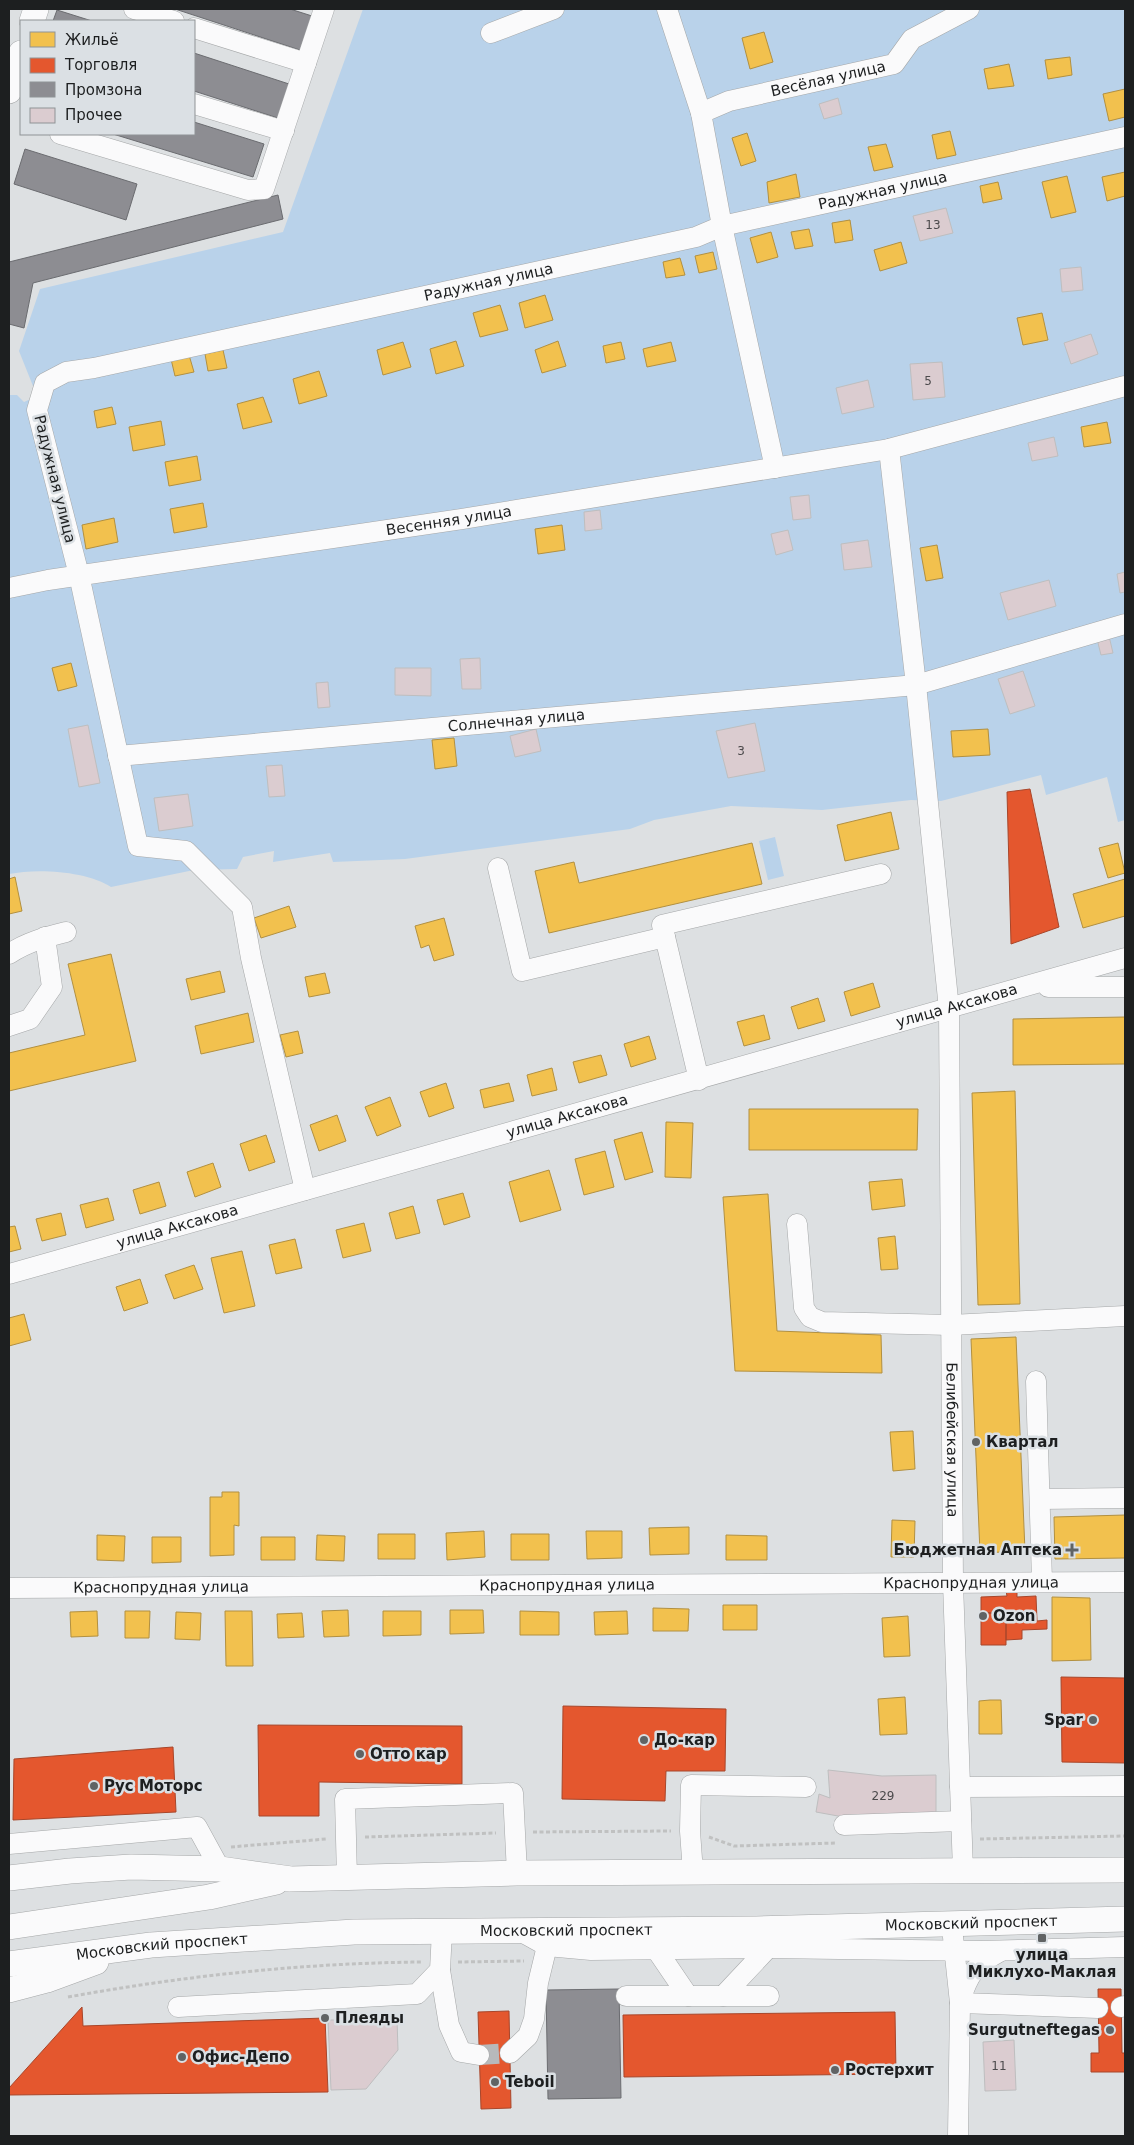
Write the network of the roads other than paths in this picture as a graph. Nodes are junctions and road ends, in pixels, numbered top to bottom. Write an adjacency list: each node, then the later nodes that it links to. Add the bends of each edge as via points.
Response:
1 (134, 9): 6 (street)
2 (324, 9): 10 (street)
3 (554, 9): 8 (street)
4 (667, 9): 13 (street)
5 (969, 9): 13 (street, Весёлая улица, via 912,39 894,64 729,101)
6 (171, 20)
7 (195, 28): 10 (street)
8 (491, 33)
9 (20, 56): 11 (main road)
10 (306, 63): 14 (street)
11 (9, 91)
12 (195, 104): 14 (street)
13 (701, 113): 17 (street)
14 (284, 131): 15 (street, via 264,189 248,190)
15 (63, 135)
16 (1125, 137): 17 (street, Радужная улица)
17 (722, 226): 20 (street); 21 (street, Радужная улица, via 696,237 66,372 45,384 37,410)
18 (1125, 386): 19 (street, Весенняя улица)
19 (889, 449): 20 (street, Весенняя улица); 24 (street, Белибейская улица)
20 (775, 468): 21 (street, Весенняя улица, via 472,518)
21 (79, 575): 22 (street, Весенняя улица); 25 (street, Радужная улица)
22 (9, 588)
23 (1125, 624): 24 (street, Солнечная улица)
24 (916, 685): 25 (street, Солнечная улица); 35 (street, Белибейская улица)
25 (118, 756): 38 (street, Радужная улица, via 138,846 186,850 242,907)
26 (498, 868): 30 (street, via 522,971)
27 (881, 874): 30 (street, via 662,925)
28 (66, 932): 29 (street)
29 (45, 937): 31 (street, via 21,945); 36 (street, via 52,987 30,1019)
30 (665, 937): 37 (street)
31 (9, 954)
32 (1125, 958): 33 (street, улица Аксакова)
33 (1023, 987): 34 (street); 35 (street, улица Аксакова)
34 (1125, 987)
35 (949, 1009): 37 (street, улица Аксакова); 42 (street, Белибейская улица)
36 (9, 1026)
37 (699, 1080): 38 (street, улица Аксакова)
38 (305, 1190): 40 (street, улица Аксакова)
39 (796, 1224): 42 (street, via 804,1308 810,1317 822,1322)
40 (9, 1274)
41 (1125, 1316): 42 (street)
42 (951, 1325): 48 (street, Белибейская улица)
43 (1036, 1382): 45 (street)
44 (1125, 1498): 45 (street)
45 (1040, 1499): 46 (street)
46 (1042, 1581): 47 (street, Краснопрудная улица); 48 (street, Краснопрудная улица)
47 (1125, 1582)
48 (953, 1583): 49 (street, Краснопрудная улица); 52 (street, Белибейская улица)
49 (9, 1588)
50 (1125, 1786): 52 (street)
51 (806, 1787): 60 (street, via 690,1785 690,1831)
52 (960, 1787): 53 (street, Белибейская улица)
53 (961, 1831): 54 (street); 58 (street, Белибейская улица)
54 (842, 1834)
55 (9, 1844): 56 (street, via 196,1827)
56 (214, 1859): 61 (main road); 63 (main road)
57 (1125, 1870): 58 (main road)
58 (962, 1871): 60 (main road)
59 (517, 1873): 60 (main road); 62 (main road); 62 (street, via 513,1793 345,1799)
60 (683, 1873)
61 (9, 1878)
62 (347, 1878): 63 (main road)
63 (290, 1879): 66 (main road, via 209,1897)
64 (1125, 1919): 65 (main road, Московский проспект)
65 (953, 1924): 68 (main road, Московский проспект); 73 (street)
66 (9, 1927)
67 (442, 1931): 68 (main road, Московский проспект); 70 (main road, Московский проспект, via 354,1932); 77 (street)
68 (520, 1931): 75 (street)
69 (1125, 1947): 74 (street)
70 (134, 1948): 76 (main road, Московский проспект); 78 (main road, via 47,1980)
71 (656, 1948): 72 (street); 75 (street); 80 (street)
72 (768, 1948): 73 (street); 81 (street)
73 (953, 1950): 74 (street); 83 (street)
74 (1002, 1950): 83 (street, via 981,1961 966,1981)
75 (546, 1954): 86 (street, via 528,2036)
76 (9, 1964)
77 (440, 1966): 84 (street, via 417,1994); 87 (street, via 449,2025 461,2052)
78 (9, 1990)
79 (626, 1996): 80 (street)
80 (688, 1996): 81 (street)
81 (723, 1996): 82 (street)
82 (769, 1996)
83 (960, 2003): 85 (street); 88 (street)
84 (178, 2007)
85 (1098, 2008)
86 (510, 2053)
87 (479, 2055)
88 (958, 2136)

